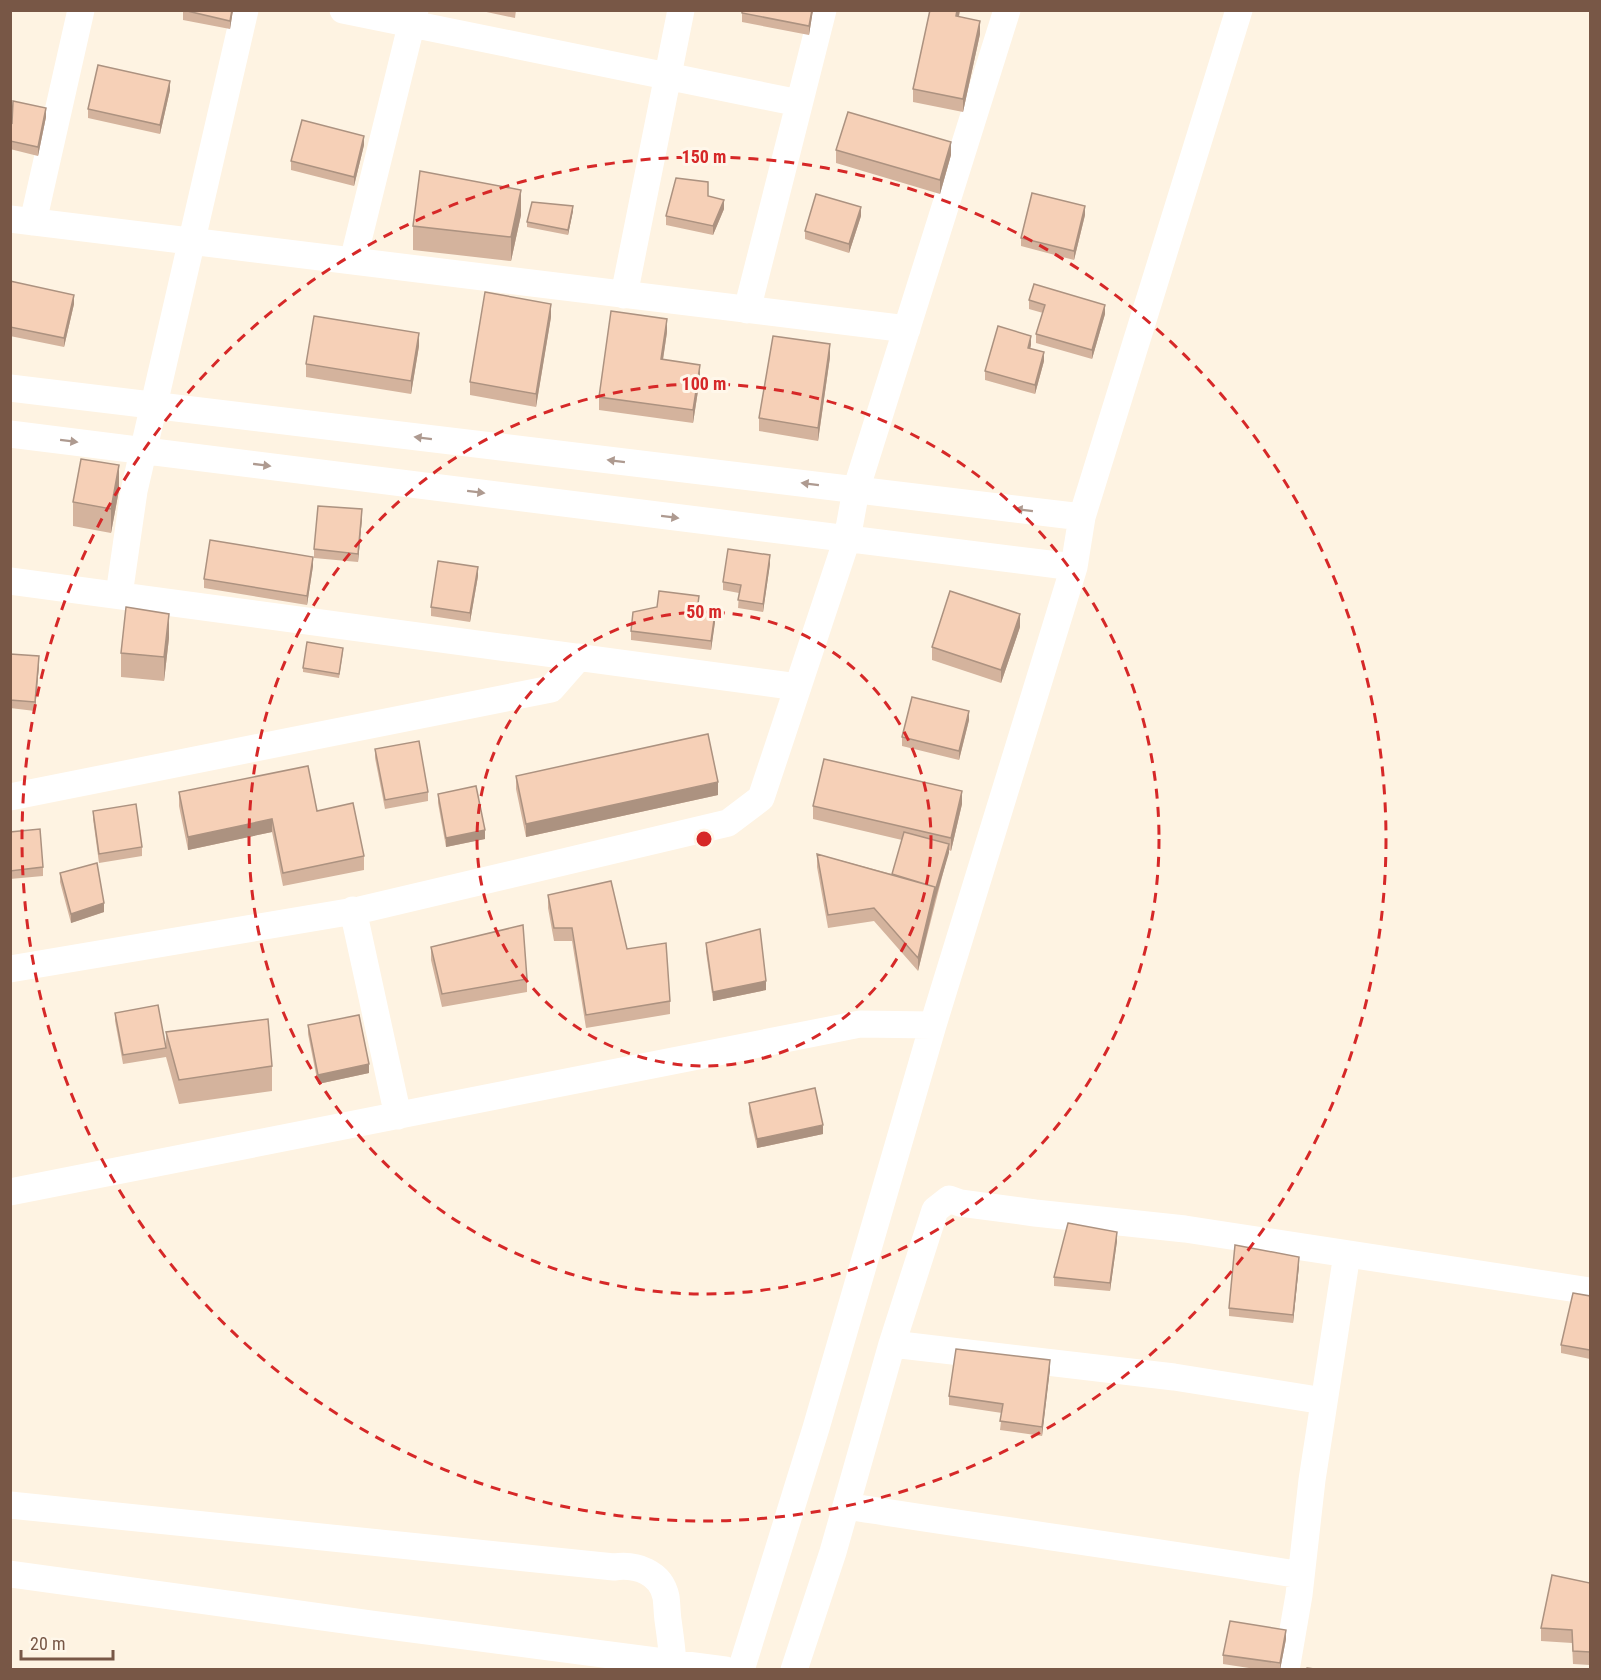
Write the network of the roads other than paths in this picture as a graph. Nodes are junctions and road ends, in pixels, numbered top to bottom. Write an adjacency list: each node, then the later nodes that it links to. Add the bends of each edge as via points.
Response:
1 (81, 10): 11 (street)
2 (245, 10): 12 (street)
3 (343, 10): 8 (street)
4 (681, 10): 9 (street)
5 (823, 10): 10 (street)
6 (1006, 10): 16 (street)
7 (1239, 10): 22 (street)
8 (413, 18): 9 (street); 13 (street)
9 (668, 76): 10 (street); 14 (street)
10 (799, 103): 15 (street)
11 (22, 221): 12 (street)
12 (192, 242): 13 (street); 18 (street)
13 (353, 261): 14 (street)
14 (624, 295): 15 (street)
15 (747, 310): 16 (street)
16 (907, 329): 21 (street)
17 (10, 388): 18 (street)
18 (153, 405): 20 (street); 21 (street, one-way to 18)
19 (10, 434): 20 (street, one-way to 20)
20 (142, 450): 23 (street, one-way to 23); 26 (street)
21 (856, 490): 22 (street, one-way to 21); 23 (street)
22 (1083, 517): 24 (street)
23 (847, 539): 24 (street); 28 (street)
24 (1074, 567): 32 (street)
25 (10, 580): 26 (street)
26 (118, 595): 27 (street)
27 (579, 657): 28 (street); 29 (street, via 551,688)
28 (798, 687): 30 (street, via 761,798 728,823)
29 (10, 797)
30 (353, 910): 31 (street); 33 (street)
31 (10, 969)
32 (933, 1025): 33 (street, via 860,1024); 45 (street)
33 (398, 1116): 34 (street)
34 (10, 1192)
35 (1347, 1254): 36 (street); 37 (street, via 949,1199 935,1210); 38 (street)
36 (1590, 1291)
37 (892, 1344): 38 (street, via 1174,1377); 40 (street)
38 (1324, 1401): 42 (street)
39 (10, 1505): 43 (street, via 614,1567 627,1565 650,1573 666,1595)
40 (846, 1506): 42 (street); 46 (street)
41 (10, 1574): 43 (street)
42 (1301, 1575): 47 (street)
43 (673, 1663): 44 (street)
44 (724, 1670)
45 (741, 1670)
46 (795, 1670)
47 (1286, 1670)

